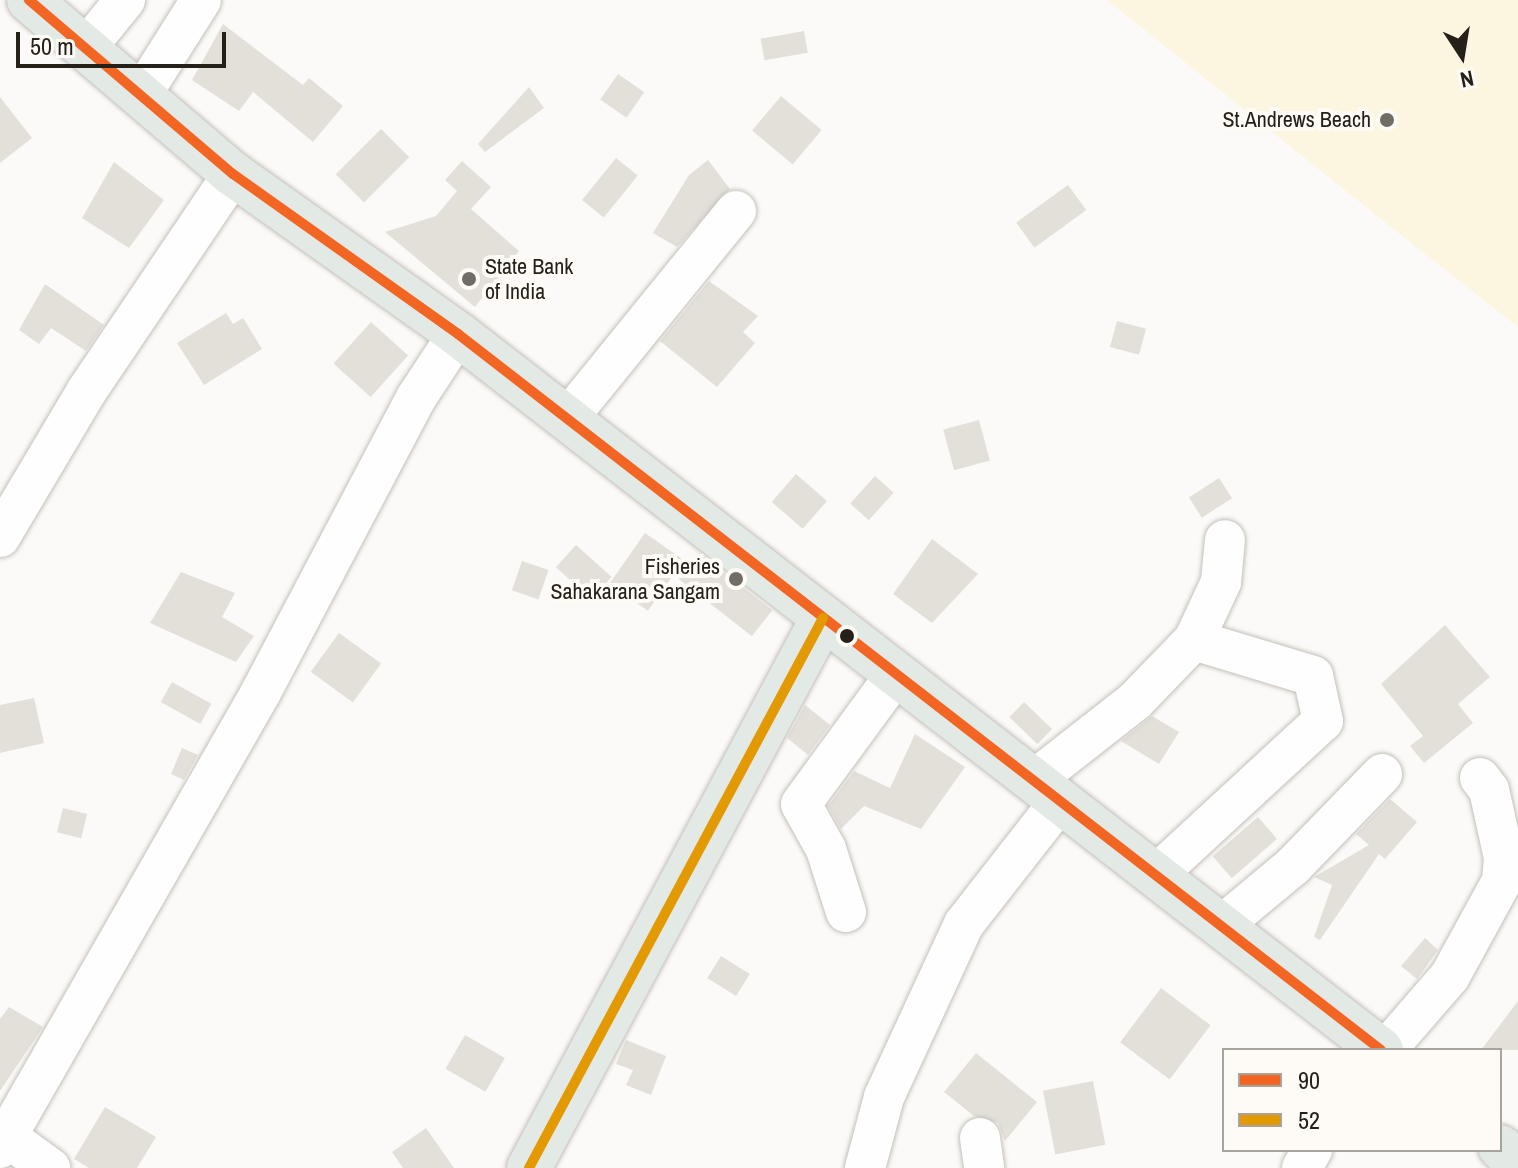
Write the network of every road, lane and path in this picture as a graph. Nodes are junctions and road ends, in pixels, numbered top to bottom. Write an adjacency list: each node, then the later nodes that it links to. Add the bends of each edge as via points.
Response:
1 (29, 0): 4 (main road)
2 (125, 0): 4 (street)
3 (201, 0): 5 (street)
4 (86, 48): 5 (main road)
5 (141, 95): 6 (main road)
6 (233, 174): 8 (main road); 10 (street, via 86,392)
7 (736, 211): 9 (street)
8 (458, 334): 9 (main road); 23 (street, via 416,398 261,692)
9 (567, 419): 12 (main road)
10 (0, 537)
11 (1225, 540): 13 (street, via 1221,582)
12 (823, 618): 14 (main road); 26 (main road)
13 (1194, 640): 17 (street); 18 (street, via 1313,676 1323,721)
14 (896, 674): 17 (main road); 19 (street, via 801,804 826,849)
15 (1382, 774): 20 (street, via 1293,866)
16 (1480, 778): 22 (street, via 1489,790 1504,858 1502,881 1450,976)
17 (1046, 791): 18 (main road); 24 (street, via 964,924 884,1097)
18 (1156, 875): 20 (main road)
19 (846, 912)
20 (1221, 926): 21 (main road)
21 (1380, 1048)
22 (1385, 1048)
23 (2, 1139): 25 (street)
24 (862, 1167)
25 (50, 1168)
26 (529, 1168)

